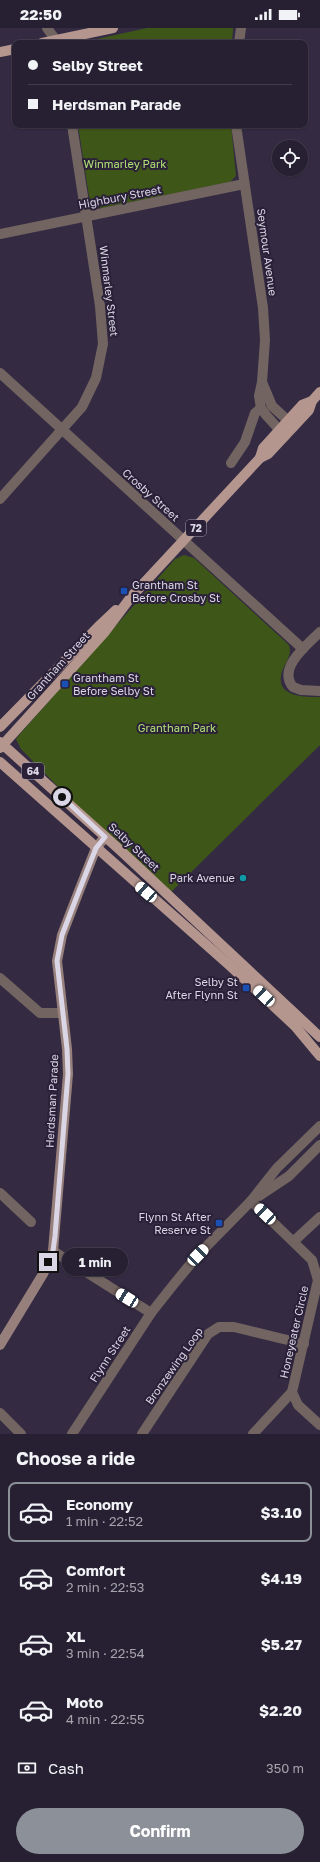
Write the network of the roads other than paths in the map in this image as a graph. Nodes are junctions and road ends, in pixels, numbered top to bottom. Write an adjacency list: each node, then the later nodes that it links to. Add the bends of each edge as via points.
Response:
1 (47, 28): 4 (street)
2 (113, 28): 5 (main road)
3 (240, 29): 6 (street)
4 (57, 40)
5 (62, 40)
6 (238, 40)
7 (12, 50): 8 (main road)
8 (0, 52)
9 (72, 128): 12 (street, Winmarley Street)
10 (236, 128): 11 (street, Seymour Avenue)
11 (244, 184): 12 (street, Highbury Street); 15 (street, Seymour Avenue, via 263,308)
12 (86, 216): 13 (street, Highbury Street); 19 (street, Winmarley Street, via 100,306 103,344 96,378 82,407)
13 (0, 234)
14 (0, 373): 19 (street, Crosby Street)
15 (262, 382): 17 (street, Seymour Avenue, via 259,396); 18 (street, Seymour Avenue, via 272,406)
16 (320, 392): 18 (main road, Grantham Street / 72, via 312,401 309,410)
17 (261, 408): 20 (street); 21 (street, via 255,413 245,442)
18 (291, 423): 20 (main road, Grantham Street / 72)
19 (62, 430): 22 (street, Winmarley Street); 23 (street, Crosby Street)
20 (282, 433): 23 (main road, Grantham Street / 72, via 268,454 260,458)
21 (231, 463)
22 (0, 499)
23 (184, 541): 24 (main road, Grantham Street / 72); 26 (street, Crosby Street)
24 (131, 597): 28 (main road, Grantham Street / 72); 29 (main road, Grantham Street / 72, via 104,633)
25 (320, 632): 26 (street)
26 (303, 650): 27 (street, via 288,669 287,677 293,687)
27 (320, 691)
28 (0, 727)
29 (1, 745): 31 (main road, Selby Street / 64)
30 (0, 762): 32 (main road, 64)
31 (105, 837): 32 (main road, Herdsman Parade); 35 (main road, Selby Street / 64)
32 (96, 848): 34 (main road, Herdsman Parade, via 59,949 57,970); 36 (main road, 64, via 286,1017)
33 (0, 978): 34 (street, via 40,1013)
34 (63, 1014): 44 (main road, Herdsman Parade, via 68,1074)
35 (320, 1037)
36 (320, 1056)
37 (320, 1126): 40 (street, Flynn Street, via 277,1168)
38 (320, 1145): 40 (street, Flynn Street, via 289,1176)
39 (0, 1194): 42 (street)
40 (251, 1201): 43 (street, Honeyeater Circle); 45 (street, Flynn Street, via 198,1255)
41 (320, 1216): 43 (street)
42 (31, 1222)
43 (294, 1241): 47 (street, Honeyeater Circle, via 312,1260 318,1280)
44 (53, 1251): 45 (street); 46 (main road, Herdsman Parade, via 43,1274)
45 (151, 1313): 52 (street, Flynn Street)
46 (1, 1342)
47 (304, 1344): 48 (street, Honeyeater Circle); 53 (street, Bronzewing Loop, via 234,1327 219,1327 208,1334)
48 (292, 1392): 50 (street, Honeyeater Circle, via 298,1405); 54 (street)
49 (0, 1413): 51 (street)
50 (320, 1425)
51 (21, 1434)
52 (72, 1434)
53 (142, 1434)
54 (252, 1434)

